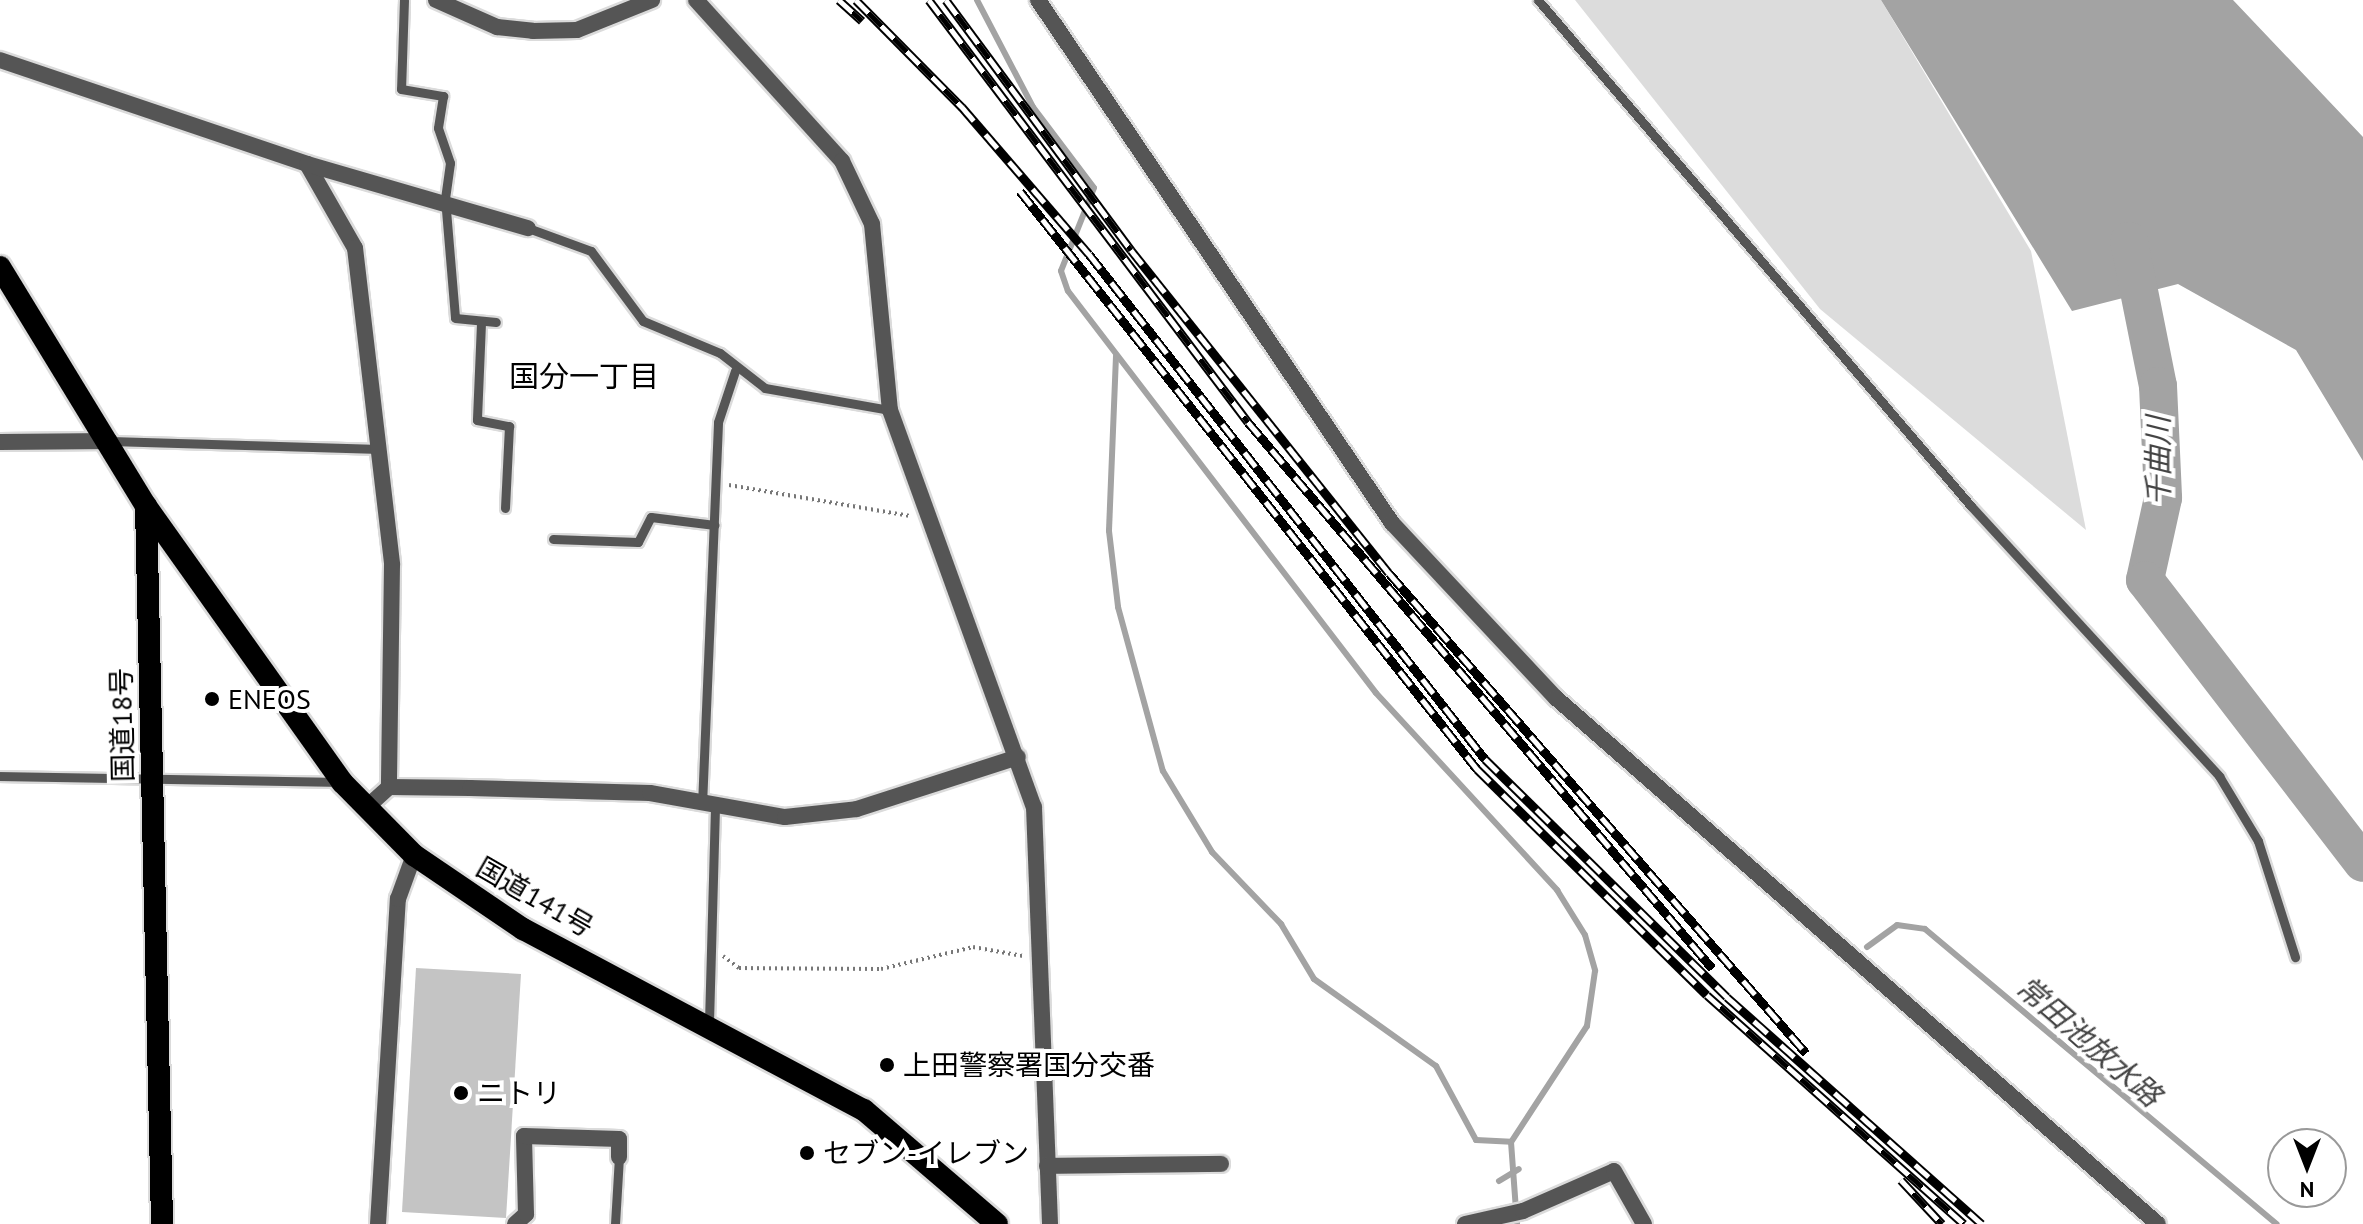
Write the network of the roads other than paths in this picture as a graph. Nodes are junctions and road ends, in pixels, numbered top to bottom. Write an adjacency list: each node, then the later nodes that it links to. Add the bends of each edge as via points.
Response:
1 (404, 0): 9 (lane, via 401,89 443,96 438,128 450,163)
2 (436, 0): 3 (street, via 497,27 533,31 577,30)
3 (652, 0)
4 (696, 0): 15 (street, via 830,146 860,191 876,246)
5 (1038, 0): 44 (street, via 1392,523 1556,698)
6 (1538, 0): 31 (lane, via 1971,506 2219,776 2258,841)
7 (0, 60): 8 (street)
8 (307, 164): 9 (street); 18 (street, via 355,248)
9 (445, 198): 10 (street); 13 (lane, via 455,318)
10 (528, 228): 14 (lane, via 591,251 643,321 720,353)
11 (0, 267): 16 (highway, 国道18号)
12 (496, 322): 13 (lane)
13 (481, 323): 20 (lane, via 477,420 509,426)
14 (735, 371): 15 (lane, via 765,388); 21 (lane, via 718,422)
15 (890, 410): 23 (street)
16 (110, 441): 17 (street); 18 (lane); 19 (highway, 国道18号)
17 (0, 442)
18 (380, 449): 27 (street, via 392,565)
19 (146, 506): 25 (highway, 国道18号); 26 (highway, 国道141号)
20 (505, 508)
21 (714, 525): 22 (lane, via 651,517 638,542); 29 (lane)
22 (553, 539)
23 (1018, 757): 29 (street, via 857,809 785,817); 35 (street, via 1034,807)
24 (0, 776): 25 (lane)
25 (154, 781): 26 (lane); 36 (highway, 国道18号)
26 (342, 782): 28 (highway, 国道141号)
27 (389, 787): 28 (street); 29 (street, via 650,793)
28 (367, 807): 30 (highway, 国道141号)
29 (708, 808): 32 (lane)
30 (414, 855): 32 (highway, 国道141号, via 523,929); 37 (street, via 398,899)
31 (2295, 957)
32 (709, 1022): 40 (highway, 国道141号, via 864,1110)
33 (619, 1157): 38 (street, via 619,1139 524,1136 526,1214); 39 (lane)
34 (1221, 1164): 35 (street)
35 (1047, 1166): 41 (street)
36 (162, 1224)
37 (378, 1224)
38 (515, 1224)
39 (615, 1224)
40 (997, 1224)
41 (1050, 1224)
42 (1465, 1224): 43 (street, via 1523,1211 1614,1171)
43 (1644, 1224)
44 (2158, 1224)

